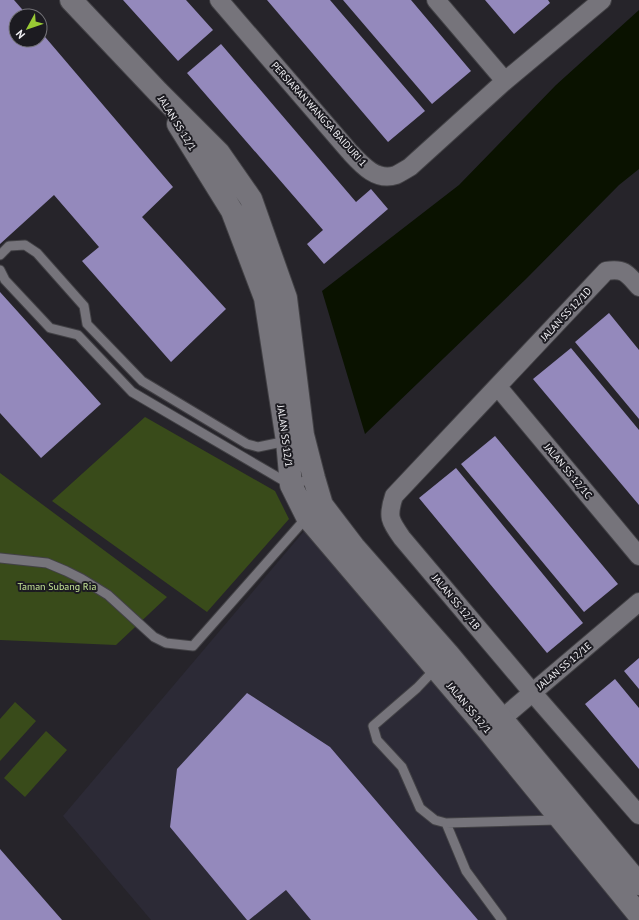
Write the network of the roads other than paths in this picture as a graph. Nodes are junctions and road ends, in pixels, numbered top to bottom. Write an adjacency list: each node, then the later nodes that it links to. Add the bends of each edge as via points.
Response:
1 (71, 0): 10 (street, JALAN SS 12/1, via 158,92 232,211 265,298)
2 (219, 0): 5 (street, PERSIARAN WANGSA BAIDURI 1, via 363,167 378,176 395,175 410,167)
3 (436, 0): 5 (street)
4 (602, 0): 5 (street, PERSIARAN WANGSA BAIDURI 1)
5 (505, 81)
6 (0, 255): 10 (lane, via 9,246 25,245 37,253 84,306 87,324 142,381 247,444 258,447)
7 (0, 270): 12 (lane, via 5,280 50,328 78,335 132,392)
8 (639, 287): 9 (street, JALAN SS 12/1D, via 618,269 606,271)
9 (498, 387): 14 (street, JALAN SS 12/1C); 18 (street, JALAN SS 12/1B, via 394,496 390,520 402,538)
10 (295, 438): 11 (street, JALAN SS 12/1); 12 (street, JALAN SS 12/1)
11 (314, 478): 12 (lane); 13 (street, JALAN SS 12/1)
12 (291, 485): 13 (street, JALAN SS 12/1)
13 (315, 511): 15 (lane, via 194,646 166,643 154,637 108,595 66,571 47,563); 17 (street, JALAN SS 12/1)
14 (639, 556)
15 (0, 558)
16 (639, 602): 18 (street, JALAN SS 12/1E)
17 (442, 662): 19 (street, JALAN SS 12/1); 22 (lane, via 417,688 373,726 377,740 402,767 420,808 435,820)
18 (532, 692): 19 (street, JALAN SS 12/1E); 20 (street, JALAN SS 12/1B)
19 (495, 724): 21 (street, JALAN SS 12/1); 23 (street, JALAN SS 12/1)
20 (639, 815)
21 (561, 819): 22 (lane); 24 (street, JALAN SS 12/1)
22 (446, 823): 25 (lane, via 466,871)
23 (639, 884)
24 (639, 915)
25 (502, 920)

